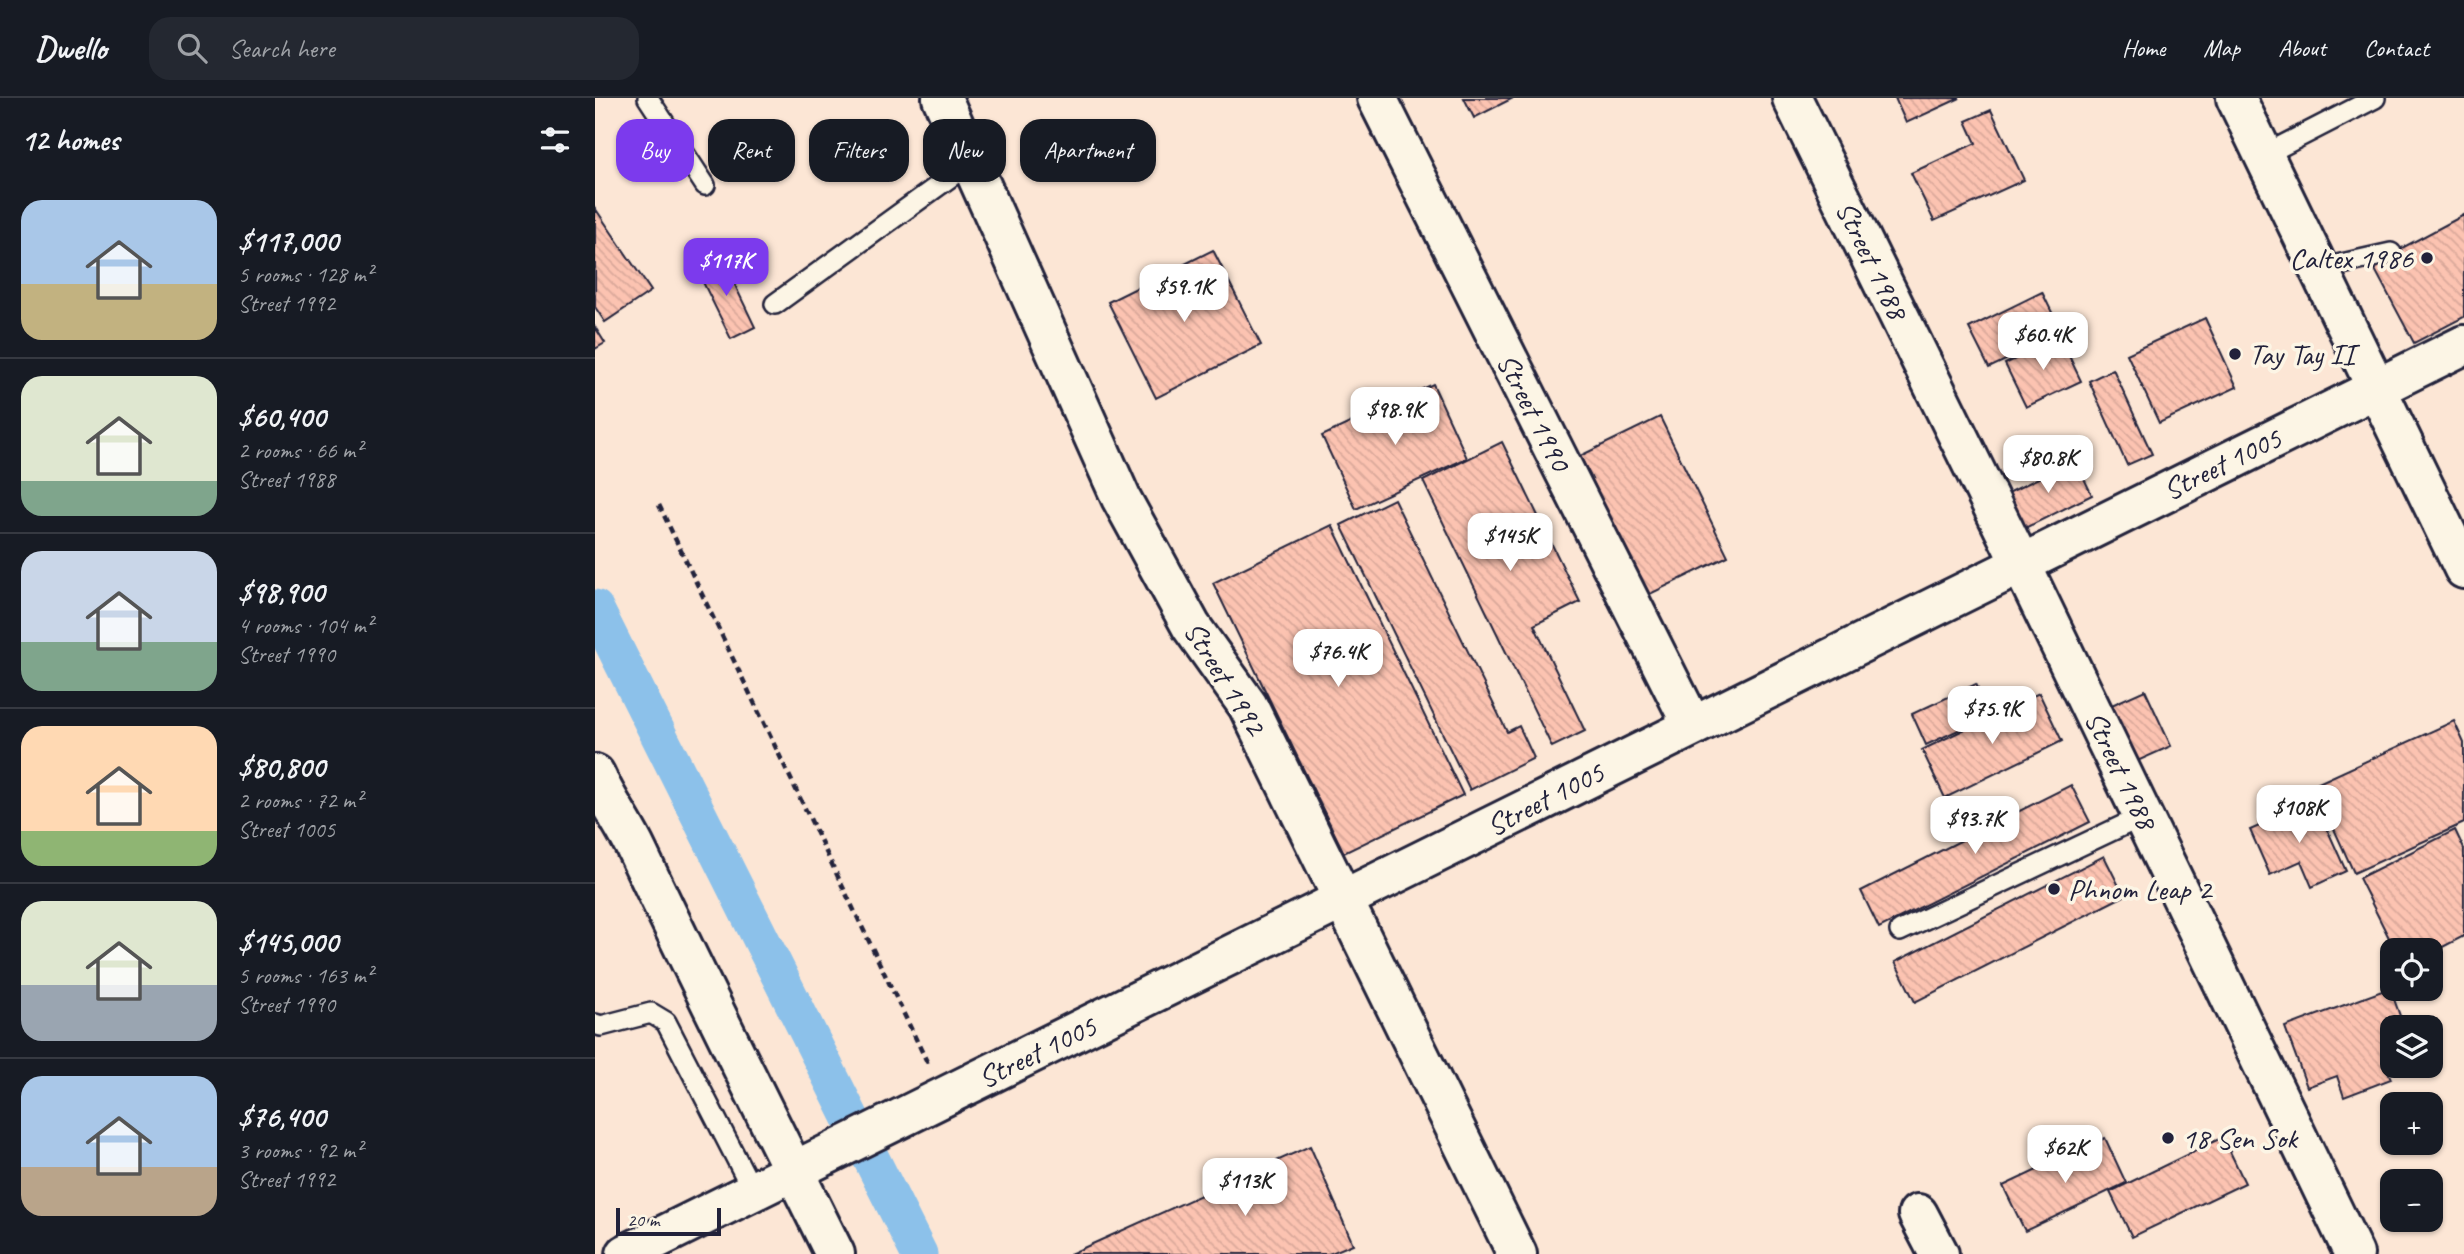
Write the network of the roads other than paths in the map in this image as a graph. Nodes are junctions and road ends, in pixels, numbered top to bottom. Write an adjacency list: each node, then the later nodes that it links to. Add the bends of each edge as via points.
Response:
1 (648, 98): 11 (lane)
2 (942, 98): 7 (street, Street 1992)
3 (1377, 98): 19 (street, Street 1990)
4 (1792, 98): 17 (street, Street 1988)
5 (2236, 98): 8 (street)
6 (2375, 98): 8 (lane)
7 (952, 119)
8 (2264, 155): 13 (street)
9 (943, 182): 14 (lane)
10 (980, 182): 22 (street, Street 1992, via 1121,498 1191,626 1248,706)
11 (705, 185)
12 (2392, 253): 13 (lane)
13 (2319, 270): 16 (street)
14 (775, 304)
15 (2459, 338): 16 (street, Street 1005)
16 (2377, 388): 17 (street, Street 1005); 18 (street)
17 (2021, 564): 19 (street, Street 1005); 21 (street, Street 1988)
18 (2464, 569)
19 (1692, 725): 22 (street, Street 1005)
20 (595, 774): 25 (street, via 632,839 728,1042)
21 (2143, 816): 23 (lane); 32 (street, Street 1988)
22 (1343, 900): 25 (street, Street 1005); 30 (street, Street 1992)
23 (1900, 931)
24 (595, 1024): 26 (lane, via 652,1013 666,1022)
25 (802, 1167): 26 (street, Street 1005); 29 (street)
26 (753, 1191): 28 (street, Street 1005)
27 (1918, 1214): 31 (street)
28 (626, 1254)
29 (835, 1254)
30 (1517, 1254)
31 (1939, 1254)
32 (2354, 1254)

